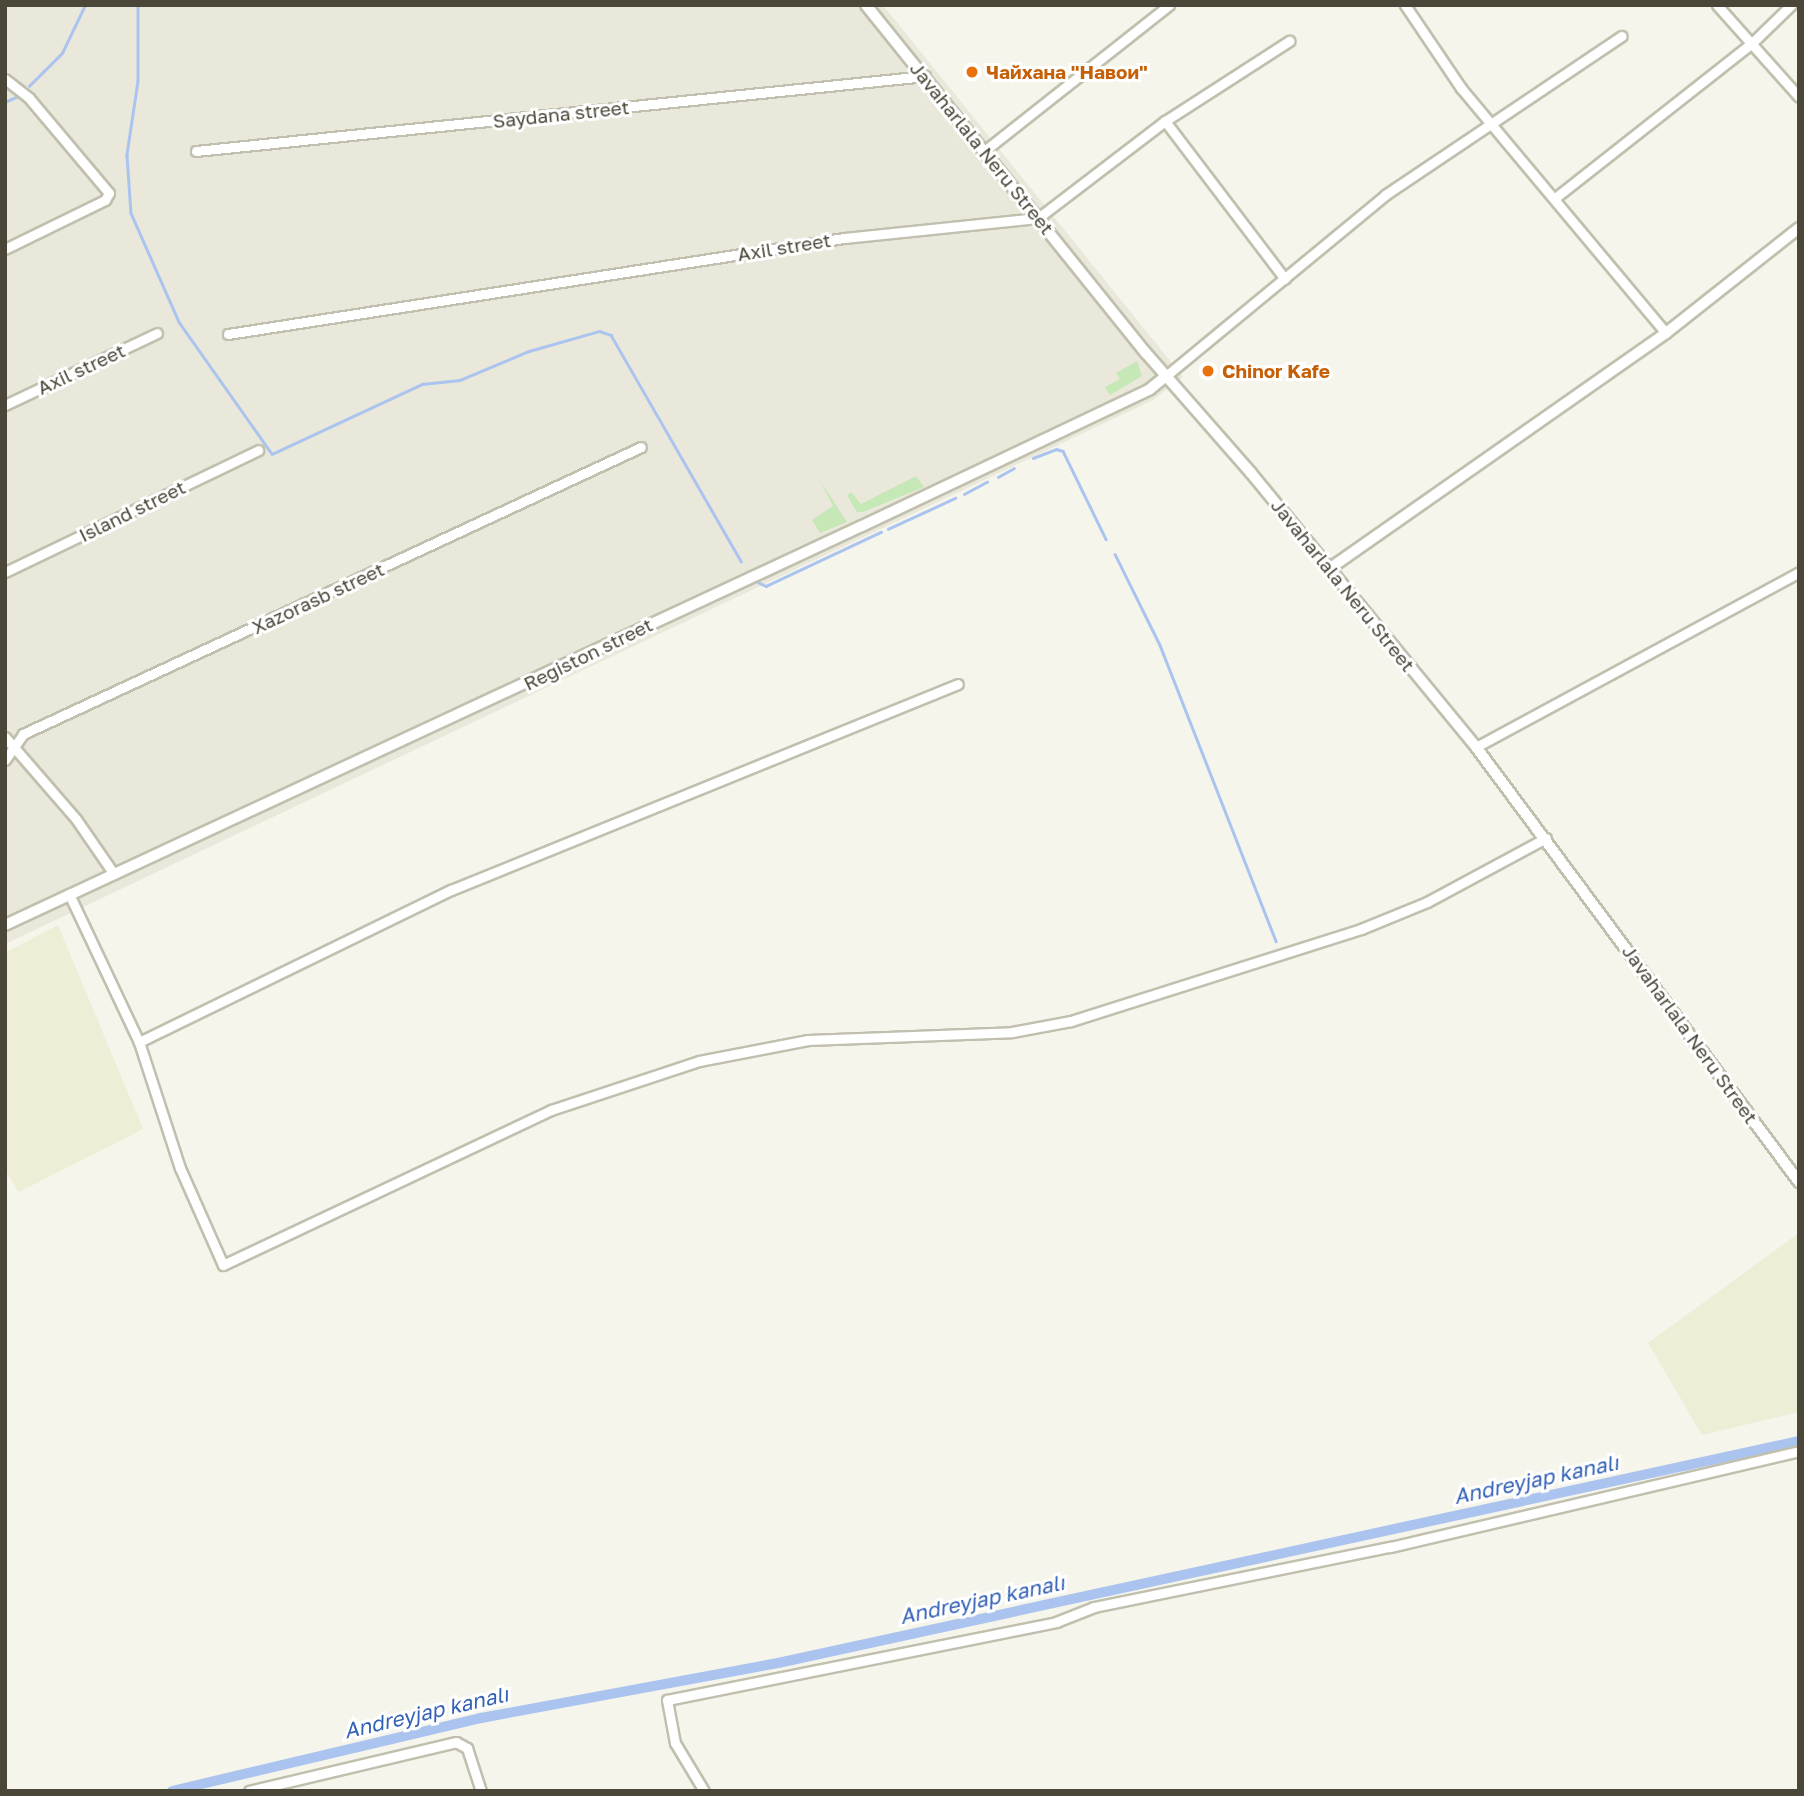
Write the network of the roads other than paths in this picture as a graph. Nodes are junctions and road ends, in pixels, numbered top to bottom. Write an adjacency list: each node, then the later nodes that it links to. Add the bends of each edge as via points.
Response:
1 (866, 5): 9 (street, Javaharlala Neru Street)
2 (1170, 5): 15 (street)
3 (1405, 5): 12 (street, via 1461,88)
4 (1717, 5): 8 (street)
5 (1791, 5): 8 (street)
6 (1622, 36): 12 (street)
7 (1289, 41): 13 (street)
8 (1753, 43): 11 (street); 16 (street)
9 (925, 76): 14 (street, Saydana street); 15 (street, Javaharlala Neru Street)
10 (5, 79): 19 (street, via 29,98 107,186 105,200)
11 (1799, 97)
12 (1492, 120): 16 (street); 20 (street, via 1385,195)
13 (1165, 121): 17 (street); 20 (street)
14 (196, 151)
15 (983, 152): 17 (street, Javaharlala Neru Street)
16 (1555, 198): 22 (street)
17 (1038, 218): 23 (street, Axil street, via 844,238); 24 (street, Javaharlala Neru Street)
18 (1799, 228): 22 (street)
19 (5, 249)
20 (1285, 279): 24 (street)
21 (157, 333): 25 (street, Axil street)
22 (1666, 333): 28 (street)
23 (228, 334)
24 (1167, 375): 28 (street, Javaharlala Neru Street); 37 (street, Registon street, via 1150,389 862,526)
25 (5, 405)
26 (641, 446): 33 (street, Xazorasb street, via 23,734)
27 (258, 450): 29 (street, Island street)
28 (1329, 569): 34 (street, Javaharlala Neru Street)
29 (5, 572)
30 (1799, 572): 34 (street)
31 (958, 684): 40 (street, via 452,890)
32 (5, 737): 33 (street)
33 (14, 747): 35 (street, Xazorasb street); 37 (street, via 76,819)
34 (1476, 747): 36 (street, Javaharlala Neru Street)
35 (5, 761)
36 (1546, 838): 40 (street, via 1427,902 1361,929 1071,1021 1012,1032 808,1040 699,1061 551,1110 223,1265 180,1168); 41 (street, Javaharlala Neru Street)
37 (114, 874): 38 (street, Registon street)
38 (69, 894): 39 (street, Registon street); 40 (street)
39 (5, 925)
40 (139, 1042)
41 (1799, 1182)
42 (1799, 1451): 45 (street, via 1390,1547 1094,1607 1056,1622 667,1700 675,1743)
43 (249, 1791): 44 (street, via 456,1742 467,1748)
44 (481, 1791)
45 (704, 1791)

